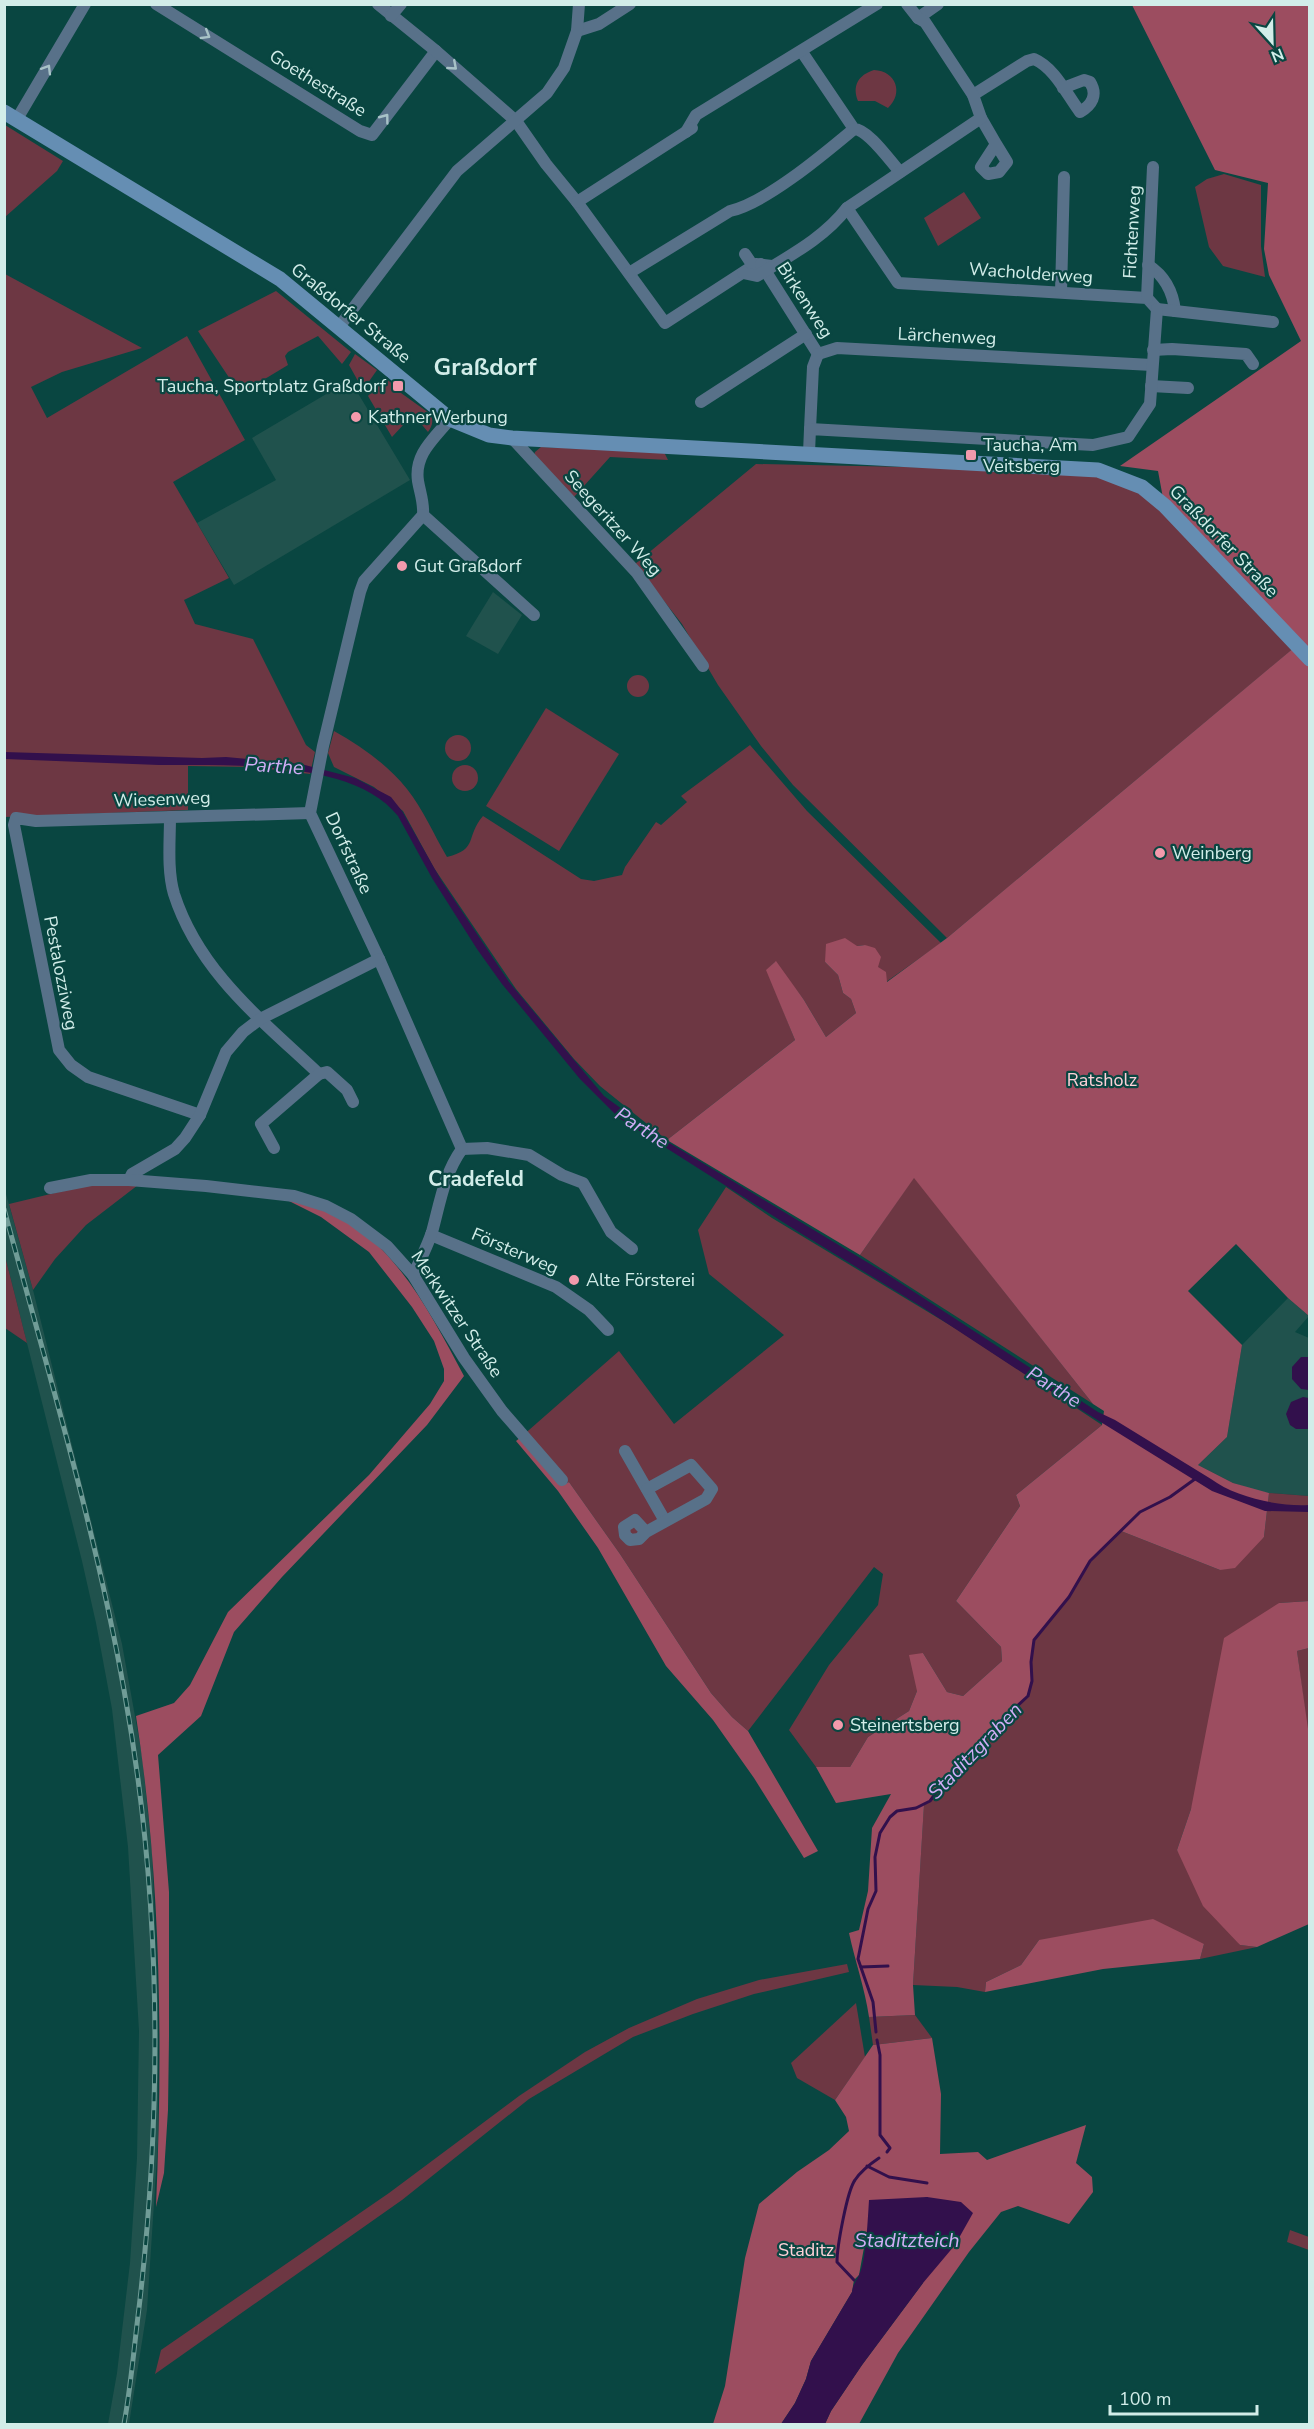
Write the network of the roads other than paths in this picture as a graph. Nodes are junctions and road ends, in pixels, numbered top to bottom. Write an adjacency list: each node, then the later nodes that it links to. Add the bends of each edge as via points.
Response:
1 (85, 4): 17 (street, one-way to 1)
2 (156, 4): 13 (street, Goethestraße, one-way to 13, via 372,135)
3 (378, 4): 10 (street)
4 (401, 4): 10 (street)
5 (579, 4): 12 (street)
6 (630, 4): 12 (street, via 599,24)
7 (877, 4): 14 (street)
8 (907, 4): 11 (street)
9 (938, 4): 11 (street)
10 (391, 16): 13 (street)
11 (918, 18): 16 (street, via 925,22)
12 (577, 31): 19 (street, via 564,69 548,93)
13 (436, 51): 19 (street, one-way to 19)
14 (802, 52): 20 (street); 25 (street, via 696,115 686,132)
15 (1063, 88): 16 (street, via 1049,69 1034,59)
16 (973, 95): 18 (street)
17 (11, 116): 36 (street, Graßdorfer Straße, via 280,279)
18 (981, 118): 21 (street); 23 (street)
19 (516, 121): 25 (street); 36 (street, via 457,171)
20 (854, 129): 23 (street, via 868,136); 30 (street, via 746,208 730,212)
21 (996, 144)
22 (1153, 167): 28 (street, Fichtenweg)
23 (900, 172): 26 (street)
24 (1064, 177): 31 (street)
25 (577, 202): 30 (street)
26 (847, 207): 29 (street, via 834,225); 31 (street, Wacholderweg, via 898,283)
27 (745, 254): 29 (street, Birkenweg)
28 (1148, 265): 32 (street, Fichtenweg); 34 (street, via 1158,272 1174,296)
29 (759, 268): 30 (street, via 665,323); 37 (street, Birkenweg)
30 (629, 273)
31 (1061, 292): 32 (street, Wacholderweg)
32 (1147, 298): 33 (street)
33 (1157, 309): 34 (street); 38 (street)
34 (1175, 311): 35 (street)
35 (1273, 322)
36 (339, 327): 45 (street, Graßdorfer Straße)
37 (806, 334): 39 (street, Birkenweg); 44 (street)
38 (1153, 350): 40 (street, via 1246,354); 41 (street)
39 (818, 354): 41 (street, Lärchenweg, via 837,348); 46 (street, via 813,367)
40 (1253, 364)
41 (1152, 365): 42 (street)
42 (1151, 386): 43 (street); 46 (street, via 1150,404 1128,437 1093,445)
43 (1188, 388)
44 (701, 402)
45 (450, 419): 47 (street, Graßdorfer Straße, via 489,435); 49 (street, via 417,463)
46 (810, 429): 48 (street)
47 (512, 438): 48 (street, Graßdorfer Straße); 52 (street, Seegeritzer Weg, via 638,573)
48 (809, 453): 51 (street, Graßdorfer Straße, via 1098,470 1119,477 1142,487 1165,506)
49 (423, 515): 50 (street); 53 (street, Dorfstraße, via 364,581)
50 (534, 615)
51 (1310, 659)
52 (703, 666)
53 (310, 813): 54 (street, Wiesenweg); 56 (street, Dorfstraße)
54 (171, 817): 55 (street, Wiesenweg, via 36,821); 57 (street, via 170,867 184,919 210,966)
55 (15, 818): 60 (street, Pestalozziweg, via 59,1050 88,1077)
56 (379, 959): 57 (street); 62 (street, Dorfstraße)
57 (260, 1019): 58 (street); 60 (street, via 226,1052)
58 (319, 1074): 59 (street, via 327,1072); 61 (street, via 261,1124)
59 (354, 1102)
60 (200, 1114): 63 (street, via 175,1149 132,1174)
61 (274, 1148)
62 (462, 1149): 65 (street, via 446,1178); 66 (street, via 487,1148 529,1155 583,1183 611,1232)
63 (129, 1180): 64 (street, Merkwitzer Straße, via 91,1180); 67 (street, Merkwitzer Straße, via 294,1196 326,1206 387,1246)
64 (50, 1188)
65 (431, 1235): 67 (street); 68 (street, Försterweg, via 556,1287 589,1310)
66 (632, 1249)
67 (413, 1275): 70 (street, Merkwitzer Straße, via 502,1411)
68 (608, 1330)
69 (625, 1451): 71 (street)
70 (562, 1480)
71 (647, 1489): 72 (street); 72 (street, via 691,1465 712,1489 706,1499)
72 (664, 1521): 73 (street)
73 (646, 1532)

